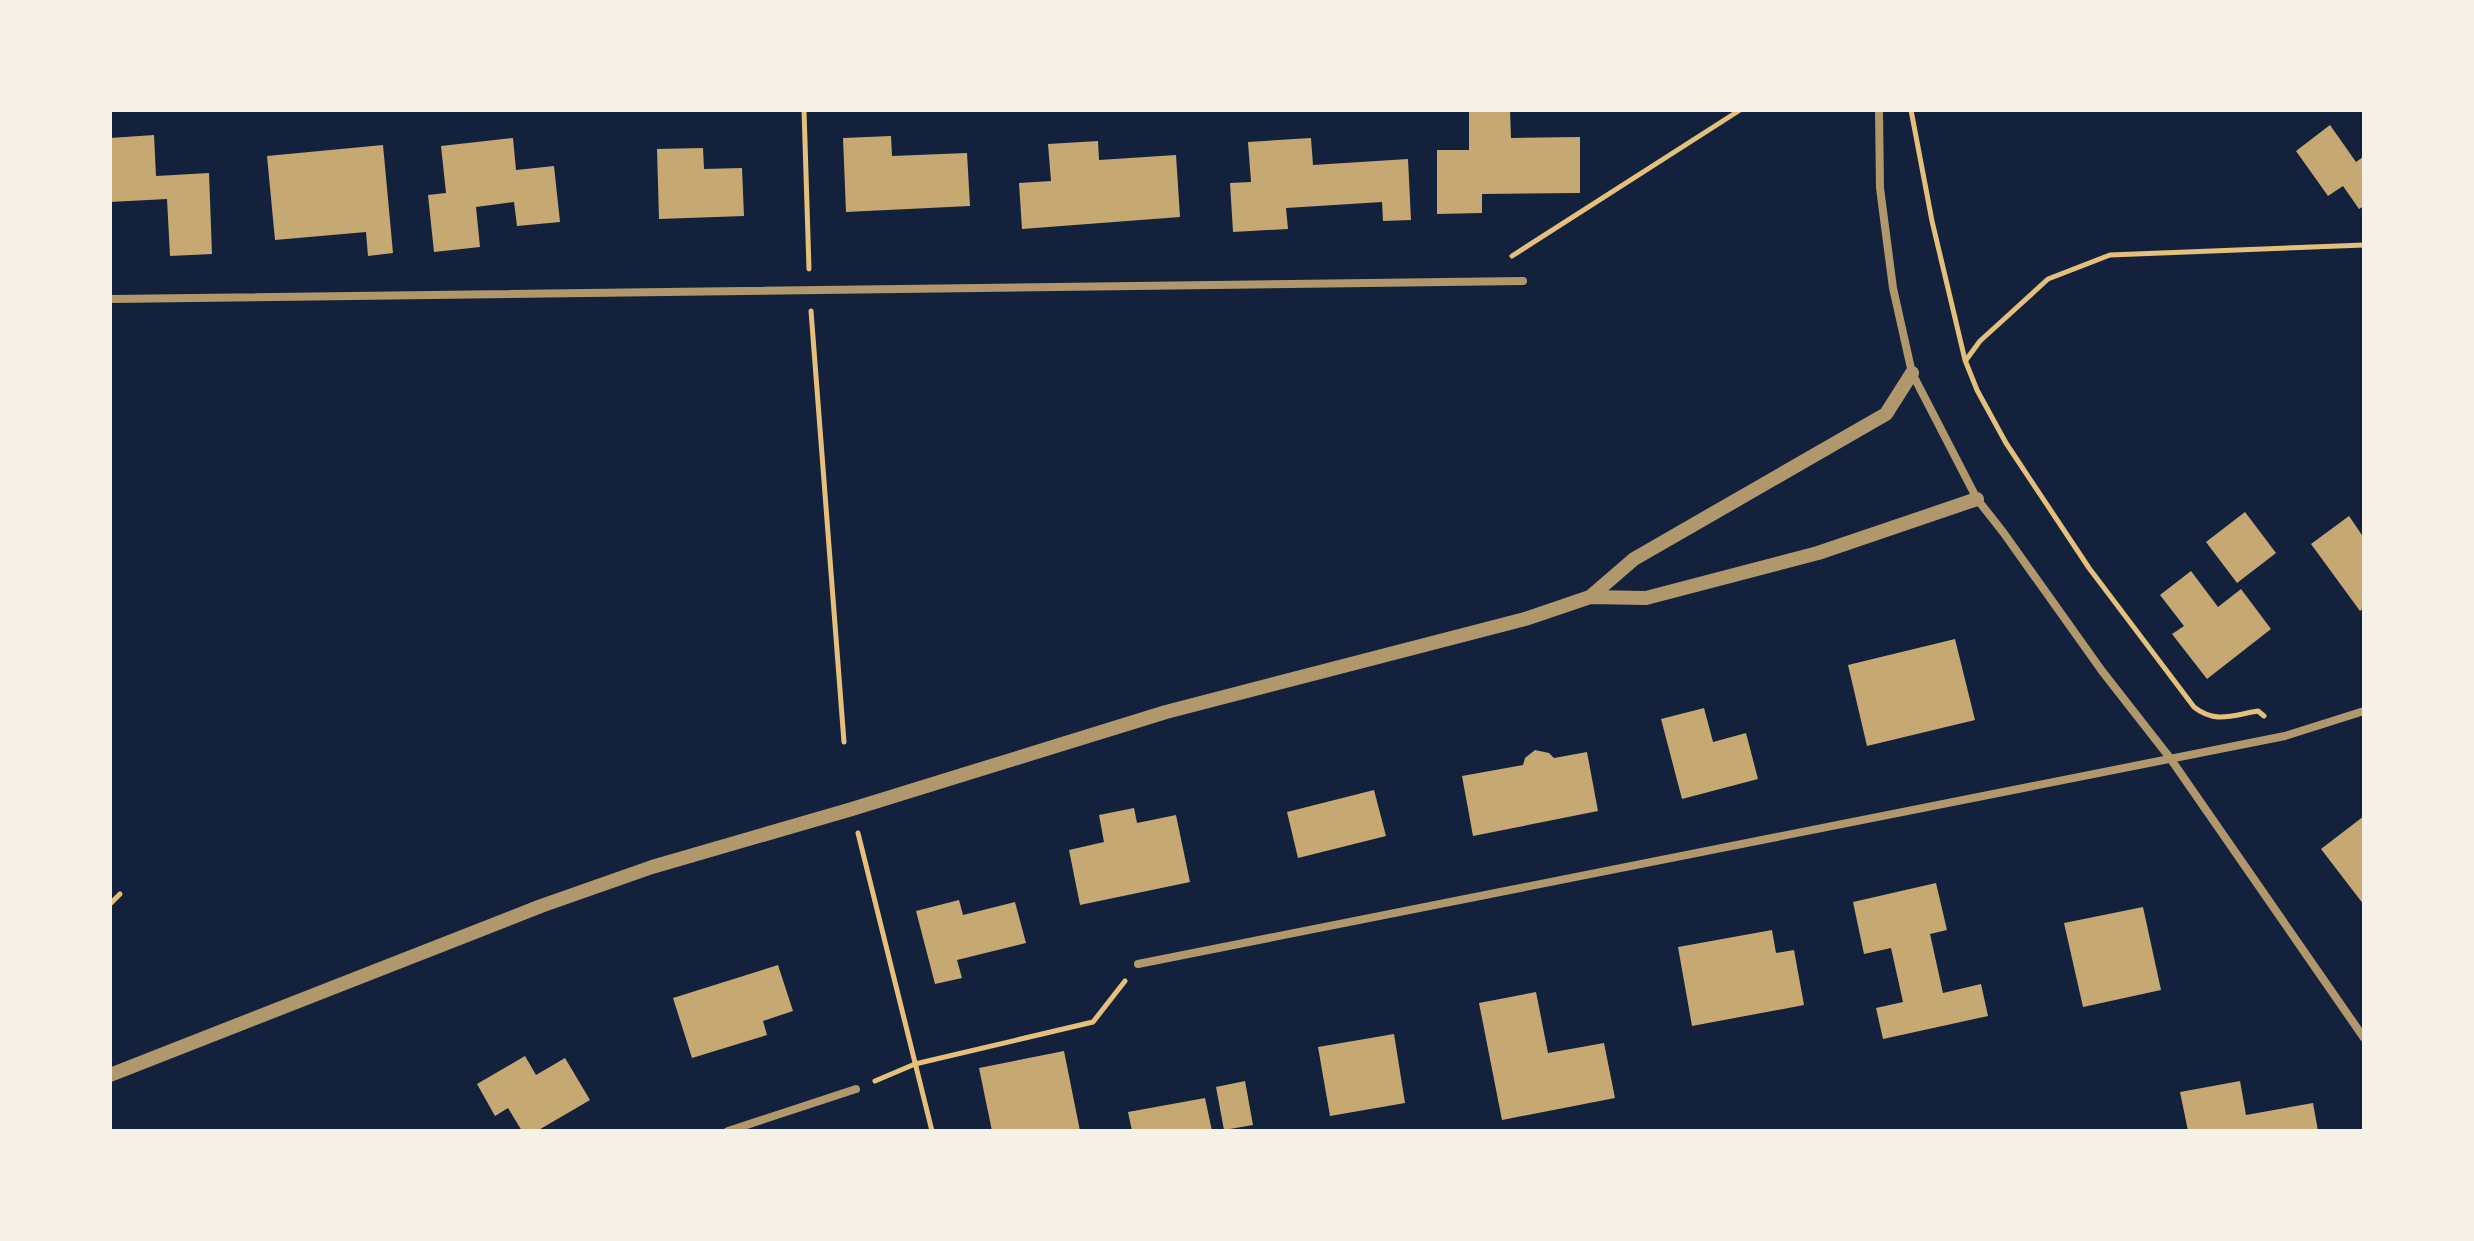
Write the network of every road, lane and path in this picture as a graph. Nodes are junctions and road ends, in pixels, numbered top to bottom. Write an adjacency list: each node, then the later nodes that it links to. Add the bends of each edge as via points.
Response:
1 (804, 110): 8 (path)
2 (1740, 110): 7 (path)
3 (1879, 110): 11 (street, via 1880,188 1893,288)
4 (1911, 110): 10 (path)
5 (2364, 245): 10 (path, via 2110,255 2048,279)
6 (1523, 281): 7 (street)
7 (1472, 282): 8 (street)
8 (810, 291): 9 (street); 16 (path)
9 (110, 299)
10 (1965, 360): 15 (path, via 2006,443 2089,568 2194,707 2205,716 2258,711)
11 (1912, 373): 12 (street); 13 (street, via 1886,414 1634,559)
12 (1977, 499): 13 (street, via 1818,553 1646,598); 17 (street)
13 (1590, 597): 18 (street, via 1525,619 1166,712)
14 (2364, 711): 15 (street)
15 (2285, 736): 17 (street)
16 (844, 742)
17 (2170, 758): 21 (street); 22 (street)
18 (852, 809): 23 (path); 24 (street, via 652,867 541,906)
19 (120, 894): 20 (path)
20 (110, 904)
21 (1138, 964): 23 (path, via 1093,1022)
22 (2364, 1038)
23 (915, 1064): 25 (path); 27 (path)
24 (110, 1075)
25 (856, 1089): 26 (street)
26 (728, 1131)
27 (932, 1131)

